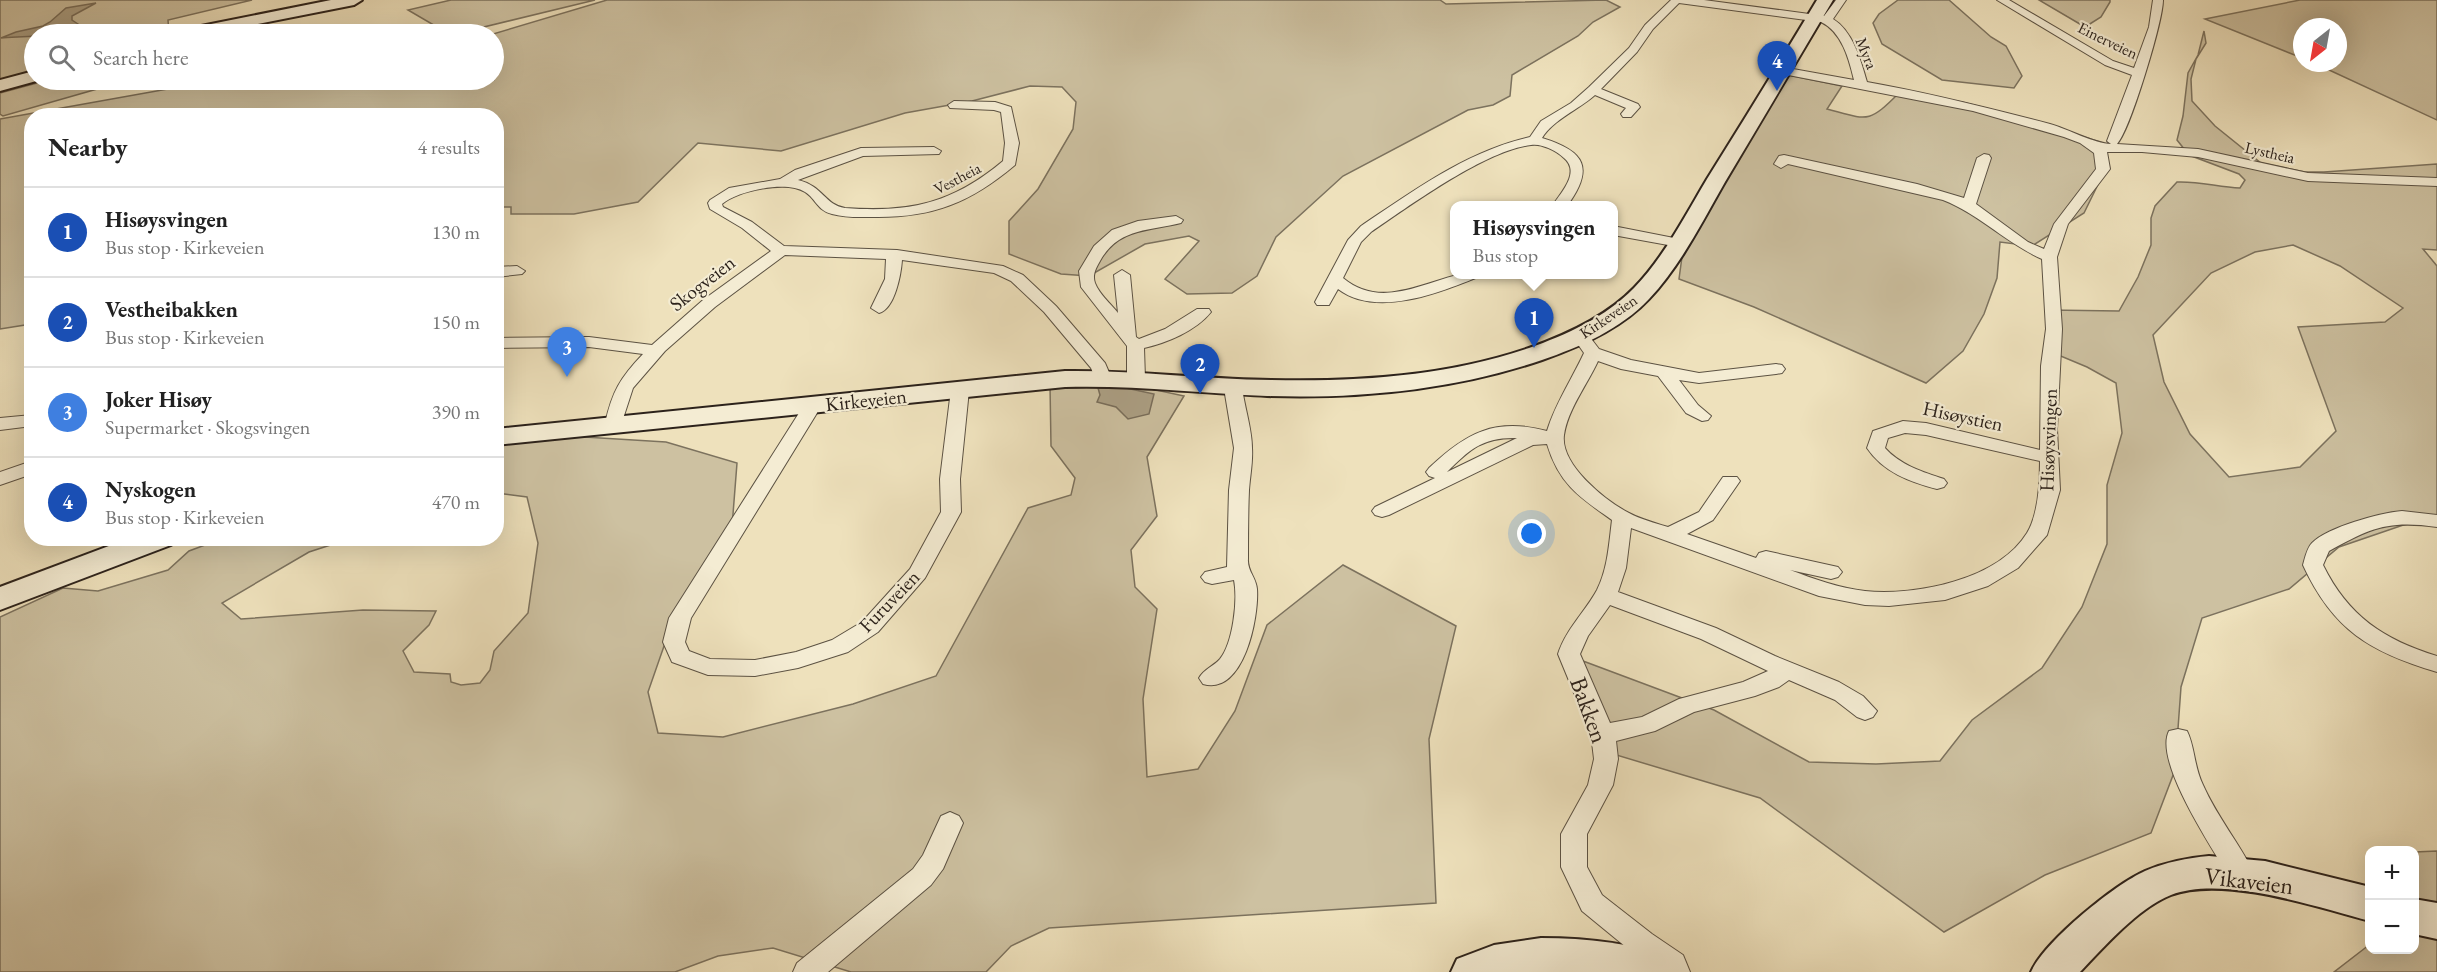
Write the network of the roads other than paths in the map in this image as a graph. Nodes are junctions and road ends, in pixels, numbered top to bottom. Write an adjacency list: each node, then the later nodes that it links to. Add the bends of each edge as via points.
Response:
1 (354, 0): 7 (main road)
2 (1677, 0): 6 (street); 13 (street)
3 (1841, 0): 6 (street)
4 (2002, 0): 9 (street, Einerveien, via 2109,63)
5 (2158, 0): 9 (street, via 2158,17)
6 (1820, 13): 8 (main road, Kirkeveien); 11 (street, Myra, via 1842,34)
7 (235, 24)
8 (1782, 71): 11 (street); 28 (main road, Kirkeveien)
9 (2138, 73): 17 (street, via 2125,119)
10 (24, 79): 12 (main road)
11 (1861, 83): 18 (street, via 1997,112)
12 (0, 87)
13 (1593, 90): 15 (street, via 1634,107); 16 (street, via 1545,124)
14 (954, 105): 22 (street, Vestheia, via 1007,110 1012,143 1010,162 945,205 921,212 846,212 827,208 807,187)
15 (1627, 114)
16 (1534, 140): 24 (street, via 1562,150 1579,170 1576,183); 36 (street, via 1507,146 1475,162 1366,228 1355,240)
17 (2114, 141)
18 (2097, 148): 23 (street, Lystheia, via 2198,153 2308,177); 31 (street, Hisøysvingen, via 2104,160 2103,169 2061,224)
19 (934, 151): 22 (street, Vestheia, via 861,152)
20 (1984, 158): 25 (street)
21 (1781, 164): 25 (street, via 1784,159 1884,180)
22 (783, 182): 29 (street, Vestheia, via 734,191 715,203 717,209 747,225)
23 (2437, 182)
24 (1563, 201)
25 (1969, 205): 31 (street, via 2023,245)
26 (1176, 220): 40 (street, via 1132,227 1110,236 1086,273 1089,287)
27 (1618, 231): 28 (street)
28 (1679, 243): 42 (main road, Kirkeveien, via 1635,300 1607,321)
29 (781, 251): 30 (street); 43 (street, Skogveien, via 685,322)
30 (897, 255): 38 (street, via 893,279); 46 (street, via 981,265 1017,278 1050,309 1099,367)
31 (2049, 256): 57 (street, Hisøysvingen, via 2054,329)
32 (517, 271): 33 (street)
33 (504, 272)
34 (1122, 275): 40 (street)
35 (1462, 279): 36 (street, via 1422,291 1368,297 1349,291)
36 (1336, 280): 37 (street)
37 (1323, 302)
38 (879, 308)
39 (1203, 312): 40 (street, via 1161,336)
40 (1131, 341): 47 (street)
41 (504, 343): 43 (street, via 589,342)
42 (1587, 345): 45 (street, via 1627,365); 48 (main road, Kirkeveien, via 1412,383 1315,390); 56 (street, via 1578,385 1561,413)
43 (655, 350): 54 (street, Skogveien, via 620,396)
44 (1776, 369): 45 (street, via 1699,378)
45 (1665, 373): 51 (street, via 1692,409)
46 (1102, 378): 47 (main road, Kirkeveien); 49 (main road, Kirkeveien)
47 (1136, 379): 48 (main road, Kirkeveien)
48 (1235, 387): 69 (street, via 1243,448)
49 (960, 390): 50 (main road, Kirkeveien); 50 (street, Furuveien, via 950,479 951,512 918,573 870,627 840,646 798,660 755,668 708,667 680,656 674,642 680,618)
50 (809, 405): 54 (main road, Kirkeveien)
51 (1702, 416)
52 (24, 421): 53 (street)
53 (0, 424)
54 (614, 424): 55 (main road, Kirkeveien)
55 (504, 436)
56 (1554, 438): 59 (street, via 1507,432 1479,436 1464,444); 63 (street, via 1529,440); 64 (street, Hisøysvingen, via 1563,466 1585,492)
57 (2050, 458): 62 (street, Hisøystien, via 1926,429 1903,427 1880,435 1876,448 1880,456); 68 (street, Hisøysvingen, via 2050,490 2037,535 2011,563 1980,581 1945,593 1889,599 1837,592)
58 (24, 470): 60 (street)
59 (1436, 472)
60 (0, 479)
61 (1730, 481): 66 (street, via 1706,516)
62 (1937, 483)
63 (1382, 511)
64 (1622, 518): 66 (street, Hisøysvingen); 72 (street, Bakken, via 1614,578)
65 (2437, 521): 74 (street, via 2394,516 2364,524 2320,548 2313,565 2337,609 2367,634 2389,648)
66 (1668, 535): 68 (street, Hisøysvingen)
67 (139, 546): 73 (main road)
68 (1710, 549): 70 (street)
69 (1237, 569): 71 (street); 76 (street, via 1246,588 1236,651 1229,664)
70 (1831, 572)
71 (1212, 577)
72 (1605, 596): 75 (street, via 1699,630); 78 (street, Bakken, via 1572,643 1569,654)
73 (0, 599)
74 (2437, 664)
75 (1787, 669): 77 (street, via 1830,688); 78 (street, via 1771,681 1747,690 1687,705 1647,725)
76 (1211, 678)
77 (1865, 711)
78 (1603, 734): 88 (street, Bakken, via 1606,759 1600,785 1574,834 1574,867 1592,903 1673,964)
79 (2178, 738): 81 (street, via 2183,770 2196,798)
80 (950, 823): 85 (street, via 922,877)
81 (2242, 875): 82 (main road, Vikaveien); 89 (main road, Vikaveien, via 2193,874 2158,882 2110,918)
82 (2365, 903)
83 (2419, 917): 84 (main road)
84 (2437, 921)
85 (807, 972)
86 (1472, 972): 87 (main road, via 1512,961 1578,957)
87 (1661, 972)
88 (1676, 972)
89 (2052, 972)

